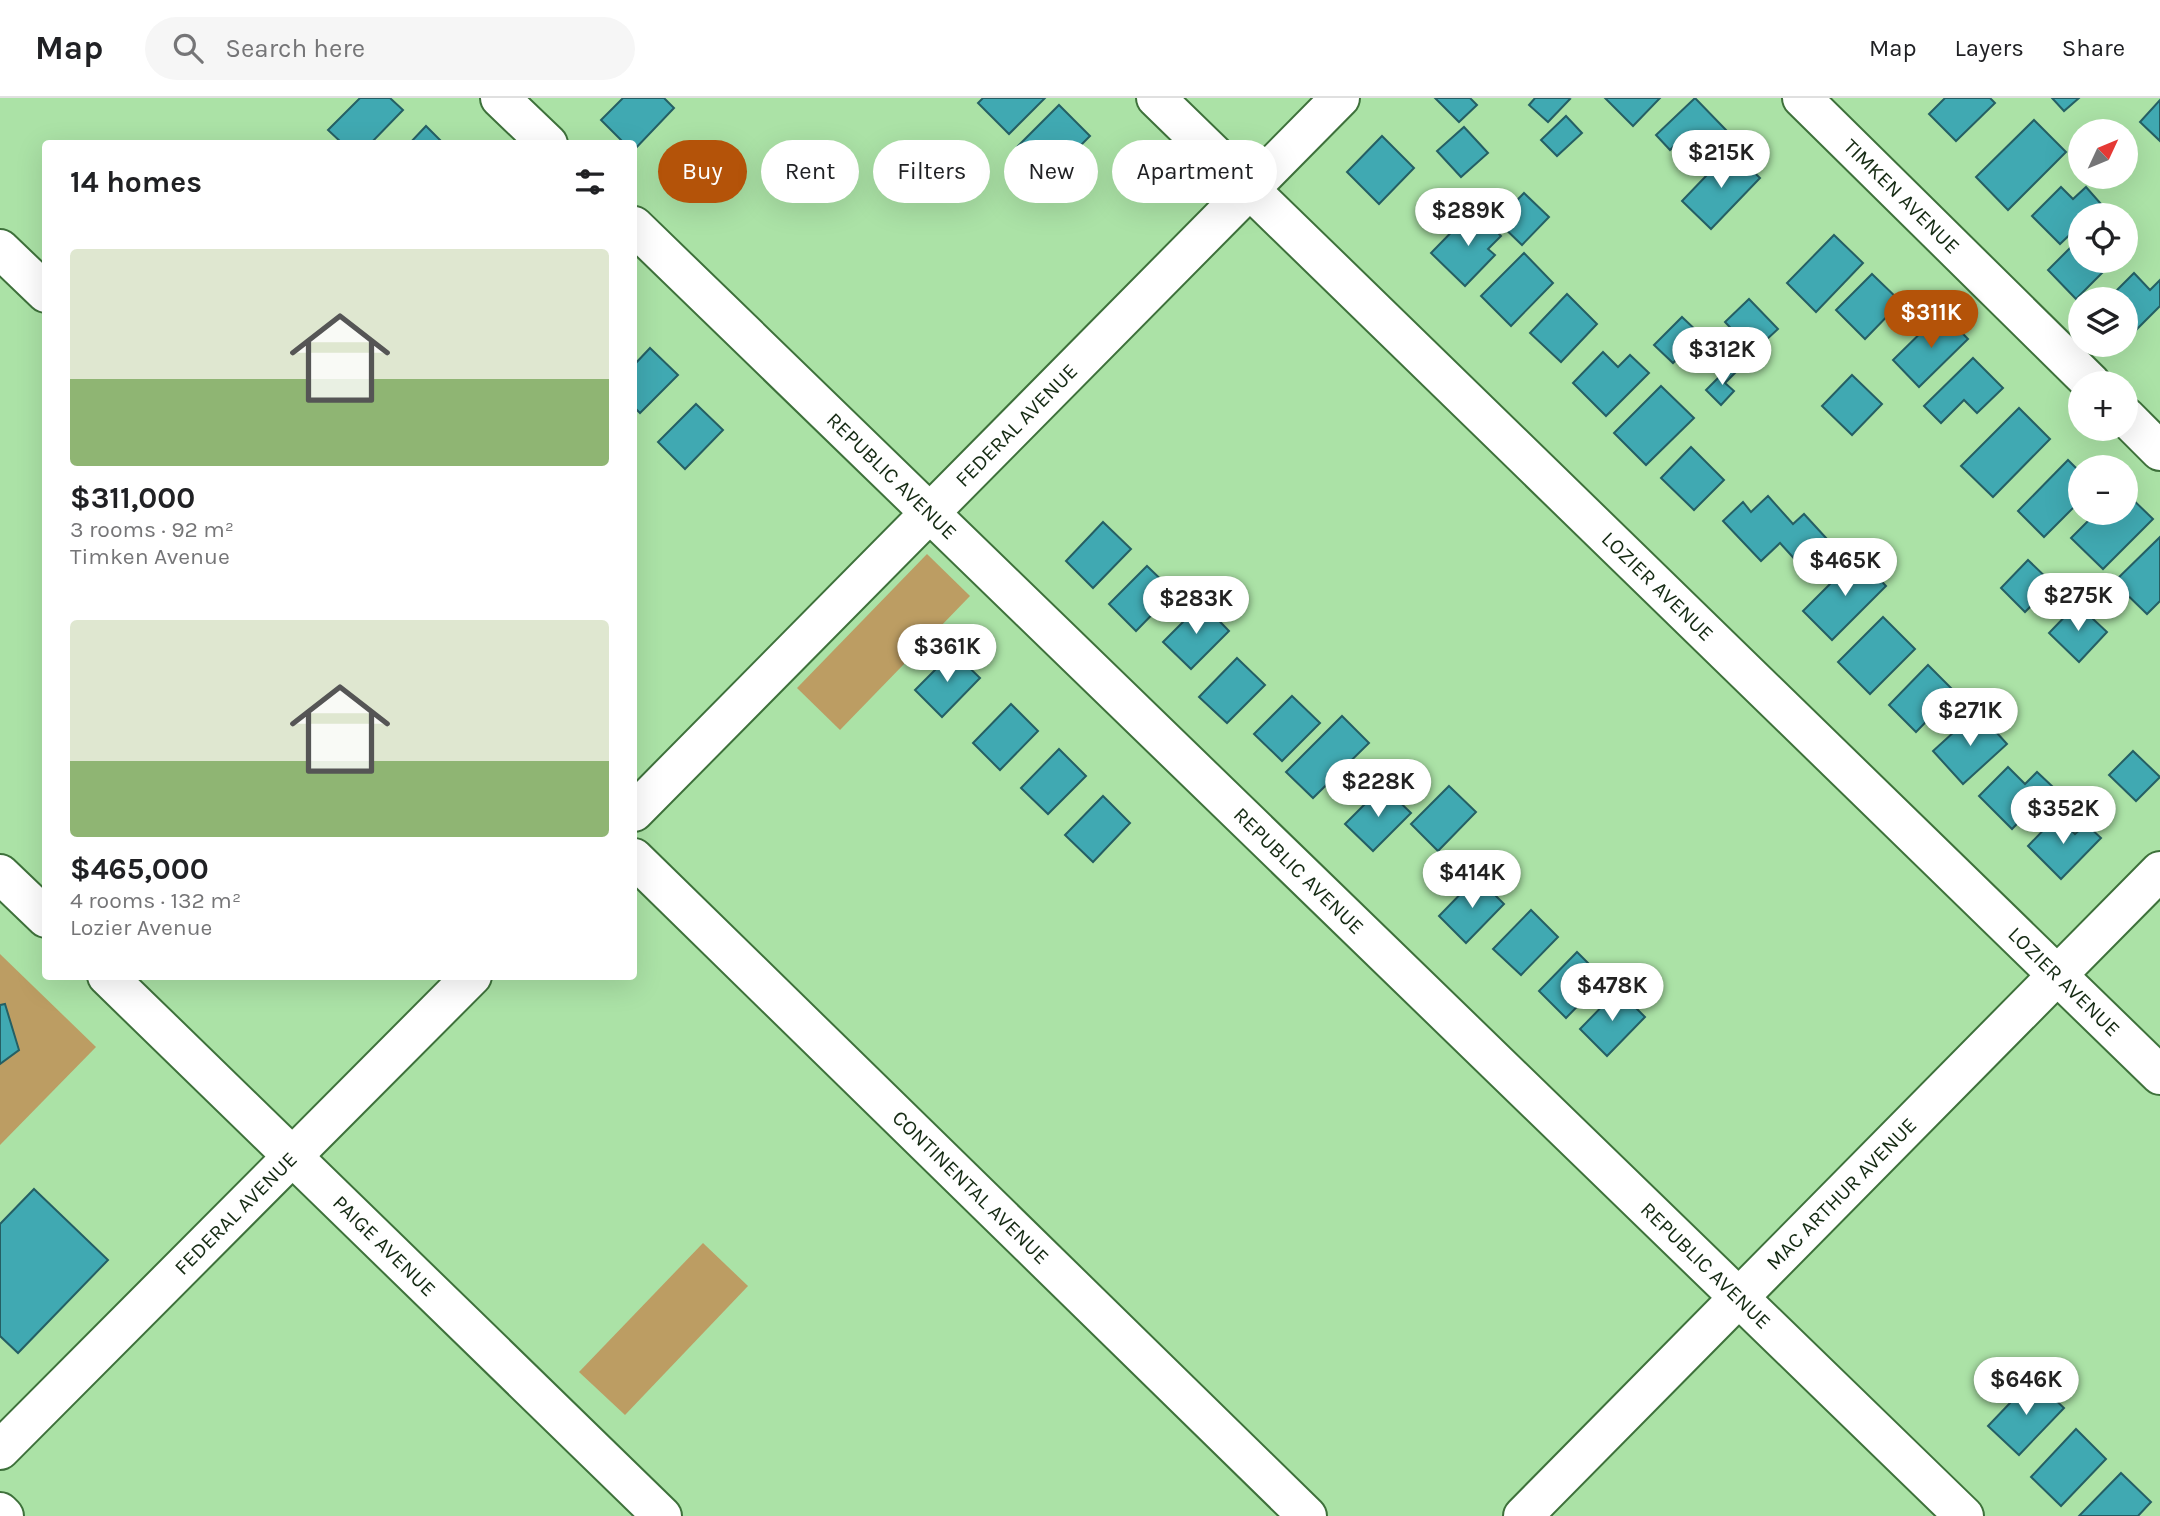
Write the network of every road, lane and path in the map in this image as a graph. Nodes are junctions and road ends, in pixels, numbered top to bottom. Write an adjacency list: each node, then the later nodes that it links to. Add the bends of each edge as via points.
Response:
1 (500, 98): 5 (street)
2 (1156, 98): 6 (street, LOZIER AVENUE)
3 (1340, 98): 7 (street, FEDERAL AVENUE)
4 (1802, 98): 13 (street, TIMKEN AVENUE)
5 (544, 140)
6 (1200, 140)
7 (1277, 160)
8 (1234, 203): 16 (street, FEDERAL AVENUE)
9 (1266, 203): 22 (street, LOZIER AVENUE)
10 (637, 229): 16 (street, REPUBLIC AVENUE)
11 (0, 249): 12 (street)
12 (42, 289)
13 (2079, 371)
14 (2138, 430): 15 (street)
15 (2160, 451)
16 (930, 510): 17 (street, FEDERAL AVENUE); 27 (street, REPUBLIC AVENUE)
17 (637, 809)
18 (637, 861): 30 (street, CONTINENTAL AVENUE)
19 (2160, 871): 22 (street, MAC ARTHUR AVENUE)
20 (0, 874): 21 (street)
21 (42, 914)
22 (2058, 976): 25 (street, LOZIER AVENUE); 27 (street, MAC ARTHUR AVENUE)
23 (111, 980): 26 (street, PAIGE AVENUE)
24 (468, 980): 26 (street, FEDERAL AVENUE)
25 (2160, 1075)
26 (295, 1156): 28 (street, FEDERAL AVENUE); 29 (street, PAIGE AVENUE)
27 (1739, 1297): 31 (street, MAC ARTHUR AVENUE); 32 (street, REPUBLIC AVENUE)
28 (0, 1450)
29 (662, 1516)
30 (1307, 1516)
31 (1523, 1516)
32 (1964, 1516)

